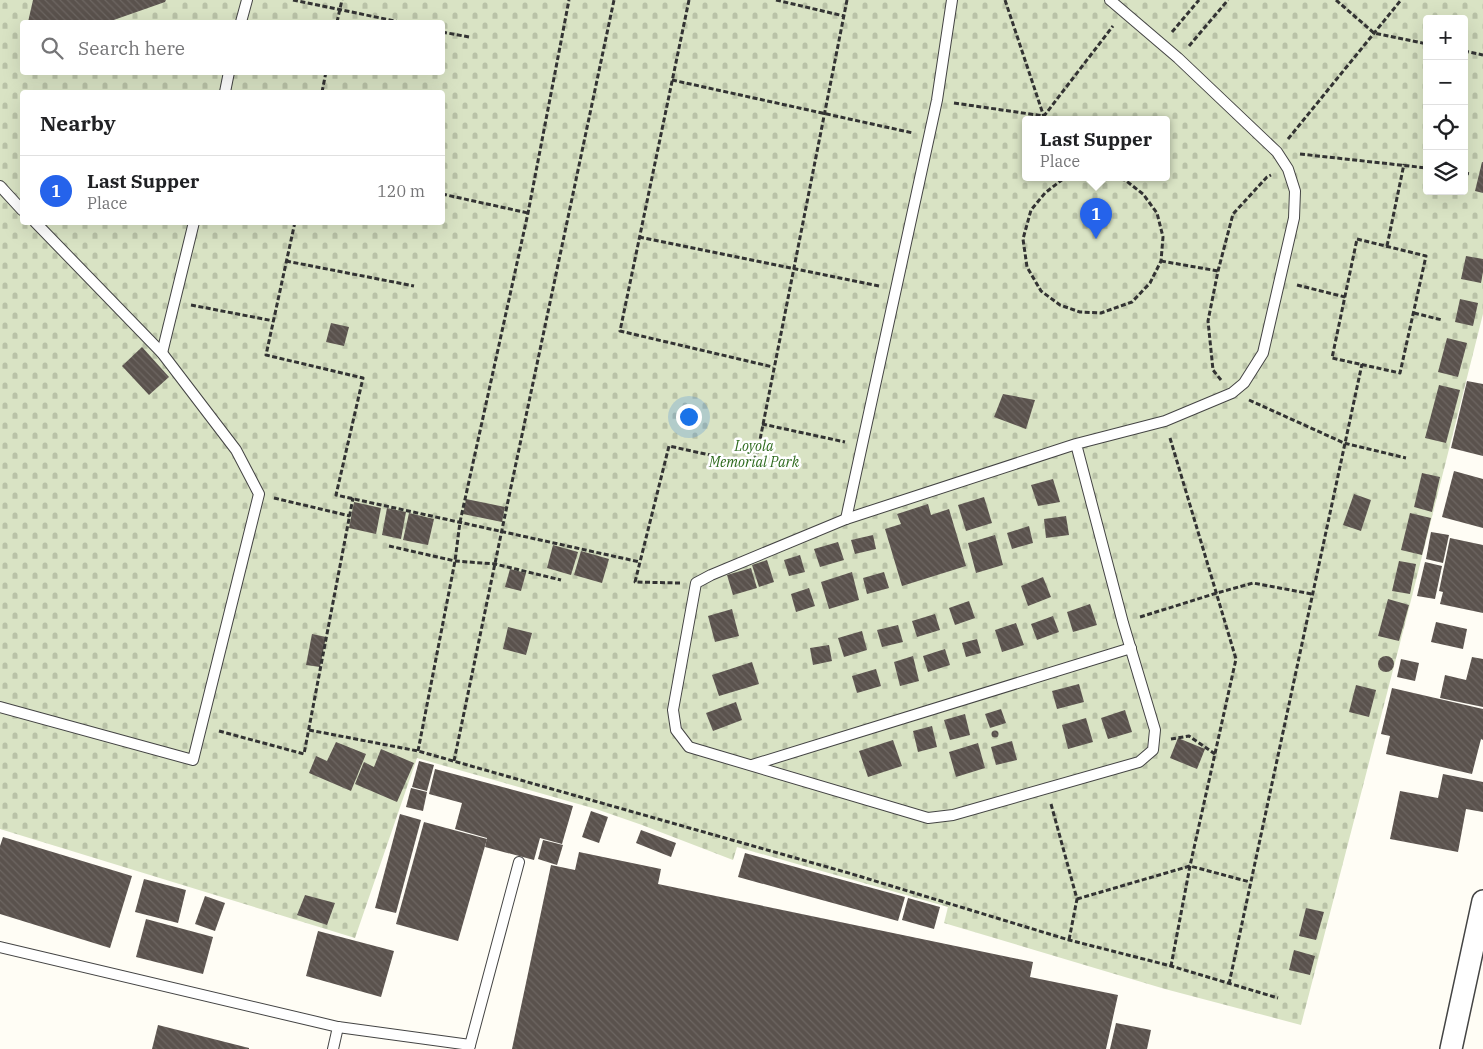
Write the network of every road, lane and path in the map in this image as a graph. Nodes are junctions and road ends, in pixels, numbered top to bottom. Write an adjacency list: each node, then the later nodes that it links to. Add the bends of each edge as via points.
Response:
1 (247, 0): 19 (lane)
2 (293, 0): 16 (path)
3 (342, 0): 16 (path)
4 (569, 0): 50 (path)
5 (614, 0): 83 (path)
6 (689, 0): 32 (path)
7 (776, 0): 18 (path)
8 (847, 0): 18 (path)
9 (952, 0): 35 (lane)
10 (1005, 0): 37 (path)
11 (1110, 0): 17 (lane)
12 (1199, 0): 26 (path)
13 (1228, 0): 29 (path)
14 (1336, 0): 23 (path)
15 (1401, 0): 23 (path)
16 (340, 10): 20 (path); 21 (path)
17 (1124, 12): 26 (lane); 37 (path)
18 (844, 16): 36 (path)
19 (242, 20)
20 (338, 20)
21 (390, 20)
22 (445, 33): 24 (path)
23 (1374, 33): 25 (path); 39 (path)
24 (469, 37)
25 (1423, 43)
26 (1161, 44): 29 (lane)
27 (1468, 52): 28 (path)
28 (1483, 55)
29 (1178, 58): 39 (lane)
30 (229, 75): 33 (lane)
31 (325, 75): 34 (path)
32 (672, 80): 36 (path); 54 (path)
33 (226, 90)
34 (322, 90)
35 (937, 100): 37 (path); 38 (lane)
36 (824, 114): 38 (path); 58 (path)
37 (1044, 116)
38 (929, 136): 62 (lane)
39 (1278, 152): 40 (path); 42 (lane)
40 (1404, 164): 41 (path); 55 (path)
41 (1423, 167)
42 (1288, 169): 59 (path, via 1267,177 1233,214); 60 (lane, via 1295,191 1294,218)
43 (1468, 174): 44 (path)
44 (1471, 174)
45 (1059, 181): 57 (path, via 1031,210 1023,239 1027,267 1041,291 1060,305 1080,312 1101,313 1132,302 1150,284)
46 (1126, 181): 57 (path, via 1143,194 1157,214 1163,238)
47 (0, 186): 49 (lane)
48 (445, 195): 50 (path)
49 (20, 208)
50 (528, 213): 82 (path)
51 (38, 225): 68 (lane)
52 (193, 225): 64 (lane)
53 (293, 225): 56 (path)
54 (639, 237): 58 (path); 70 (path, via 620,331)
55 (1387, 246): 63 (path, via 1357,239); 65 (path, via 1426,256)
56 (286, 261): 61 (path); 67 (path)
57 (1161, 261): 59 (path)
58 (793, 268): 62 (path); 70 (path)
59 (1218, 271): 71 (path, via 1208,321 1212,370)
60 (1280, 281): 63 (path); 71 (lane, via 1263,353 1244,383)
61 (414, 286)
62 (896, 290): 76 (lane)
63 (1345, 297): 69 (path, via 1332,358)
64 (175, 302): 67 (path); 68 (lane)
65 (1414, 313): 66 (path); 69 (path, via 1400,372)
66 (1442, 320)
67 (274, 321): 79 (path, via 266,355 363,378 336,495)
68 (162, 353): 78 (lane, via 236,450)
69 (1362, 364): 74 (path)
70 (774, 367): 73 (path)
71 (1232, 393): 72 (lane); 74 (path)
72 (1165, 421): 75 (lane); 90 (path)
73 (762, 424): 76 (path); 86 (path, via 755,465 669,446)
74 (1344, 443): 77 (path); 91 (path)
75 (1076, 444): 81 (lane); 92 (lane)
76 (862, 445): 81 (lane)
77 (1406, 458)
78 (259, 494): 80 (path); 95 (lane)
79 (353, 498): 80 (path); 82 (path)
80 (350, 516): 96 (path)
81 (846, 519): 89 (lane)
82 (460, 522): 83 (path); 85 (path)
83 (502, 531): 86 (path); 87 (path)
84 (389, 546): 85 (path)
85 (455, 561): 87 (path); 98 (path)
86 (640, 562): 89 (path, via 635,582)
87 (495, 564): 88 (path); 100 (path)
88 (561, 580)
89 (696, 583): 101 (lane, via 673,710 676,730 689,747)
90 (1217, 592): 91 (path, via 1253,583); 92 (path); 99 (path, via 1236,659)
91 (1312, 594): 105 (path)
92 (1123, 623): 93 (lane)
93 (1130, 648): 97 (lane, via 1155,730); 101 (lane)
94 (0, 707): 95 (lane, via 193,760)
95 (201, 727): 96 (path, via 304,754)
96 (309, 730): 98 (path)
97 (1154, 741): 99 (path, via 1189,736); 102 (lane, via 1153,750 1139,762)
98 (418, 751): 100 (path)
99 (1215, 754): 104 (path)
100 (454, 761): 108 (path, via 852,874)
101 (751, 766): 102 (lane, via 928,818 953,816)
102 (1047, 788): 106 (path)
103 (519, 862): 114 (lane)
104 (1190, 866): 105 (path); 106 (path); 110 (path)
105 (1250, 882): 111 (path)
106 (1077, 899): 108 (path)
107 (1483, 901): 115 (street)
108 (1068, 940): 110 (path)
109 (0, 947): 113 (lane)
110 (1171, 966): 111 (path)
111 (1229, 984): 112 (path)
112 (1278, 998)
113 (338, 1027): 114 (lane); 116 (lane)
114 (469, 1047)
115 (1454, 1048)
116 (333, 1049)

